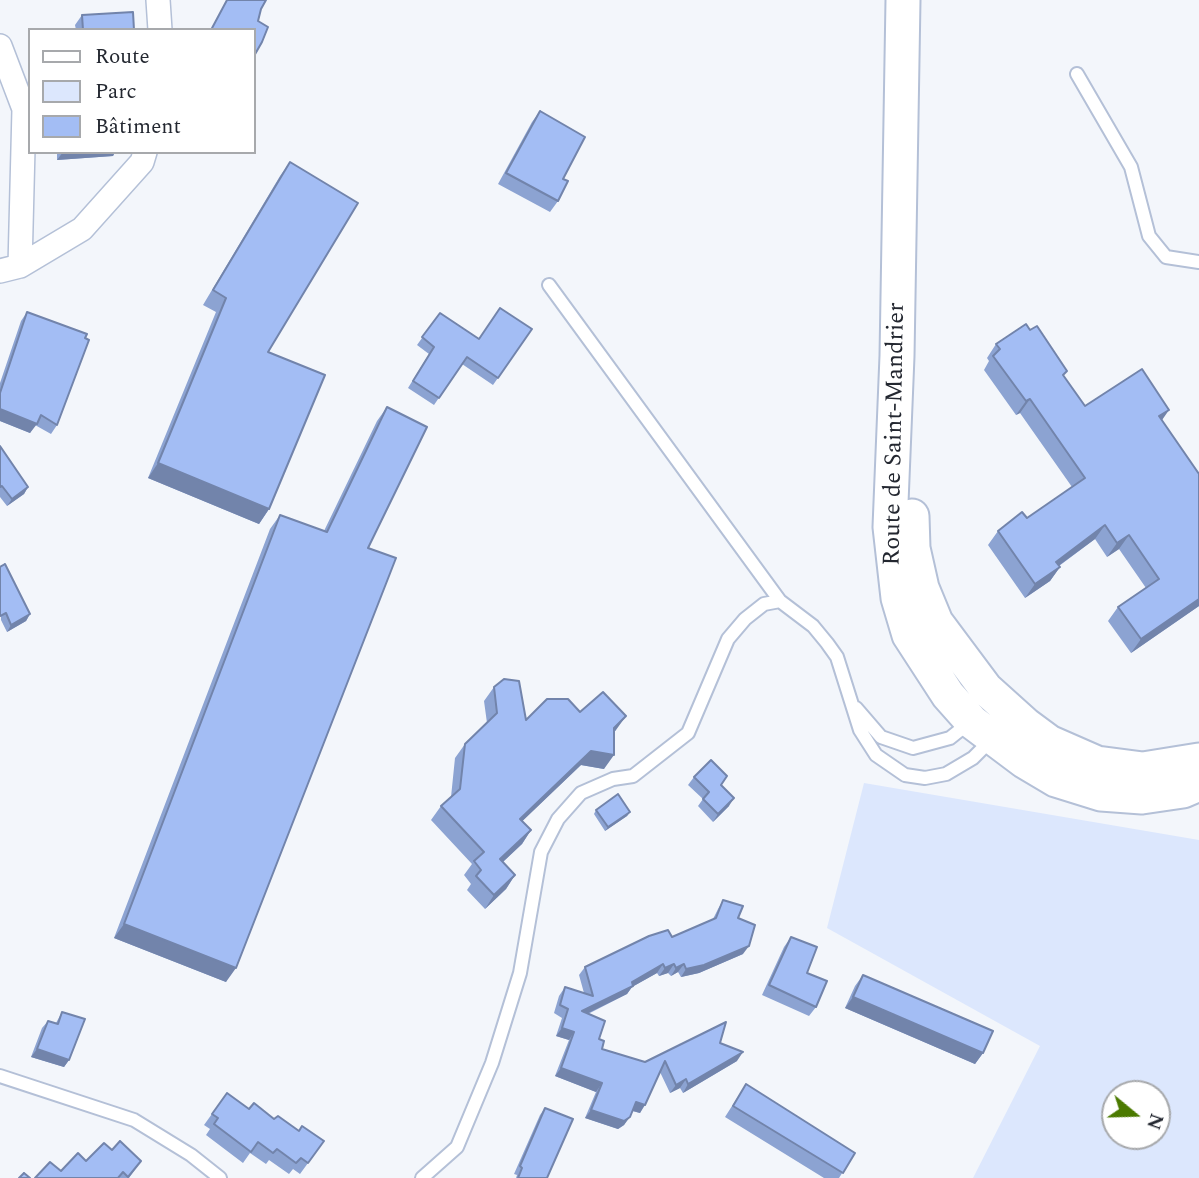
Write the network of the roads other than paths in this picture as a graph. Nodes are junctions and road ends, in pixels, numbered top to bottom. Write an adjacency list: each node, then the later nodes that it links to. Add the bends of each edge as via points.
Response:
1 (158, 0): 4 (street)
2 (903, 0): 13 (main road, Route de Saint-Mandrier, via 892,564 909,635 948,695)
3 (918, 0): 13 (main road, Route de Saint-Mandrier, via 913,548 936,622)
4 (160, 28)
5 (0, 46): 9 (street, via 24,109)
6 (1077, 74): 8 (lane, via 1131,167 1149,236 1166,257)
7 (144, 154): 9 (street, via 82,229)
8 (1199, 262)
9 (10, 268)
10 (549, 285): 11 (lane)
11 (780, 601): 12 (lane, via 813,626 837,657); 18 (lane, via 764,604 728,639 688,733 633,776 612,779 581,793 558,818 541,852 520,973 492,1063 457,1147)
12 (849, 700): 13 (lane, via 881,737 913,748 950,738); 13 (lane, via 876,755 905,775 925,778 946,774 973,758)
13 (990, 717): 14 (main road, Route de Saint-Mandrier, via 1097,763 1143,769); 15 (main road, Route de Saint-Mandrier, via 1056,780 1101,794 1142,797)
14 (1199, 760)
15 (1199, 784)
16 (0, 1076): 17 (lane, via 134,1120 191,1154)
17 (220, 1178)
18 (422, 1178)

